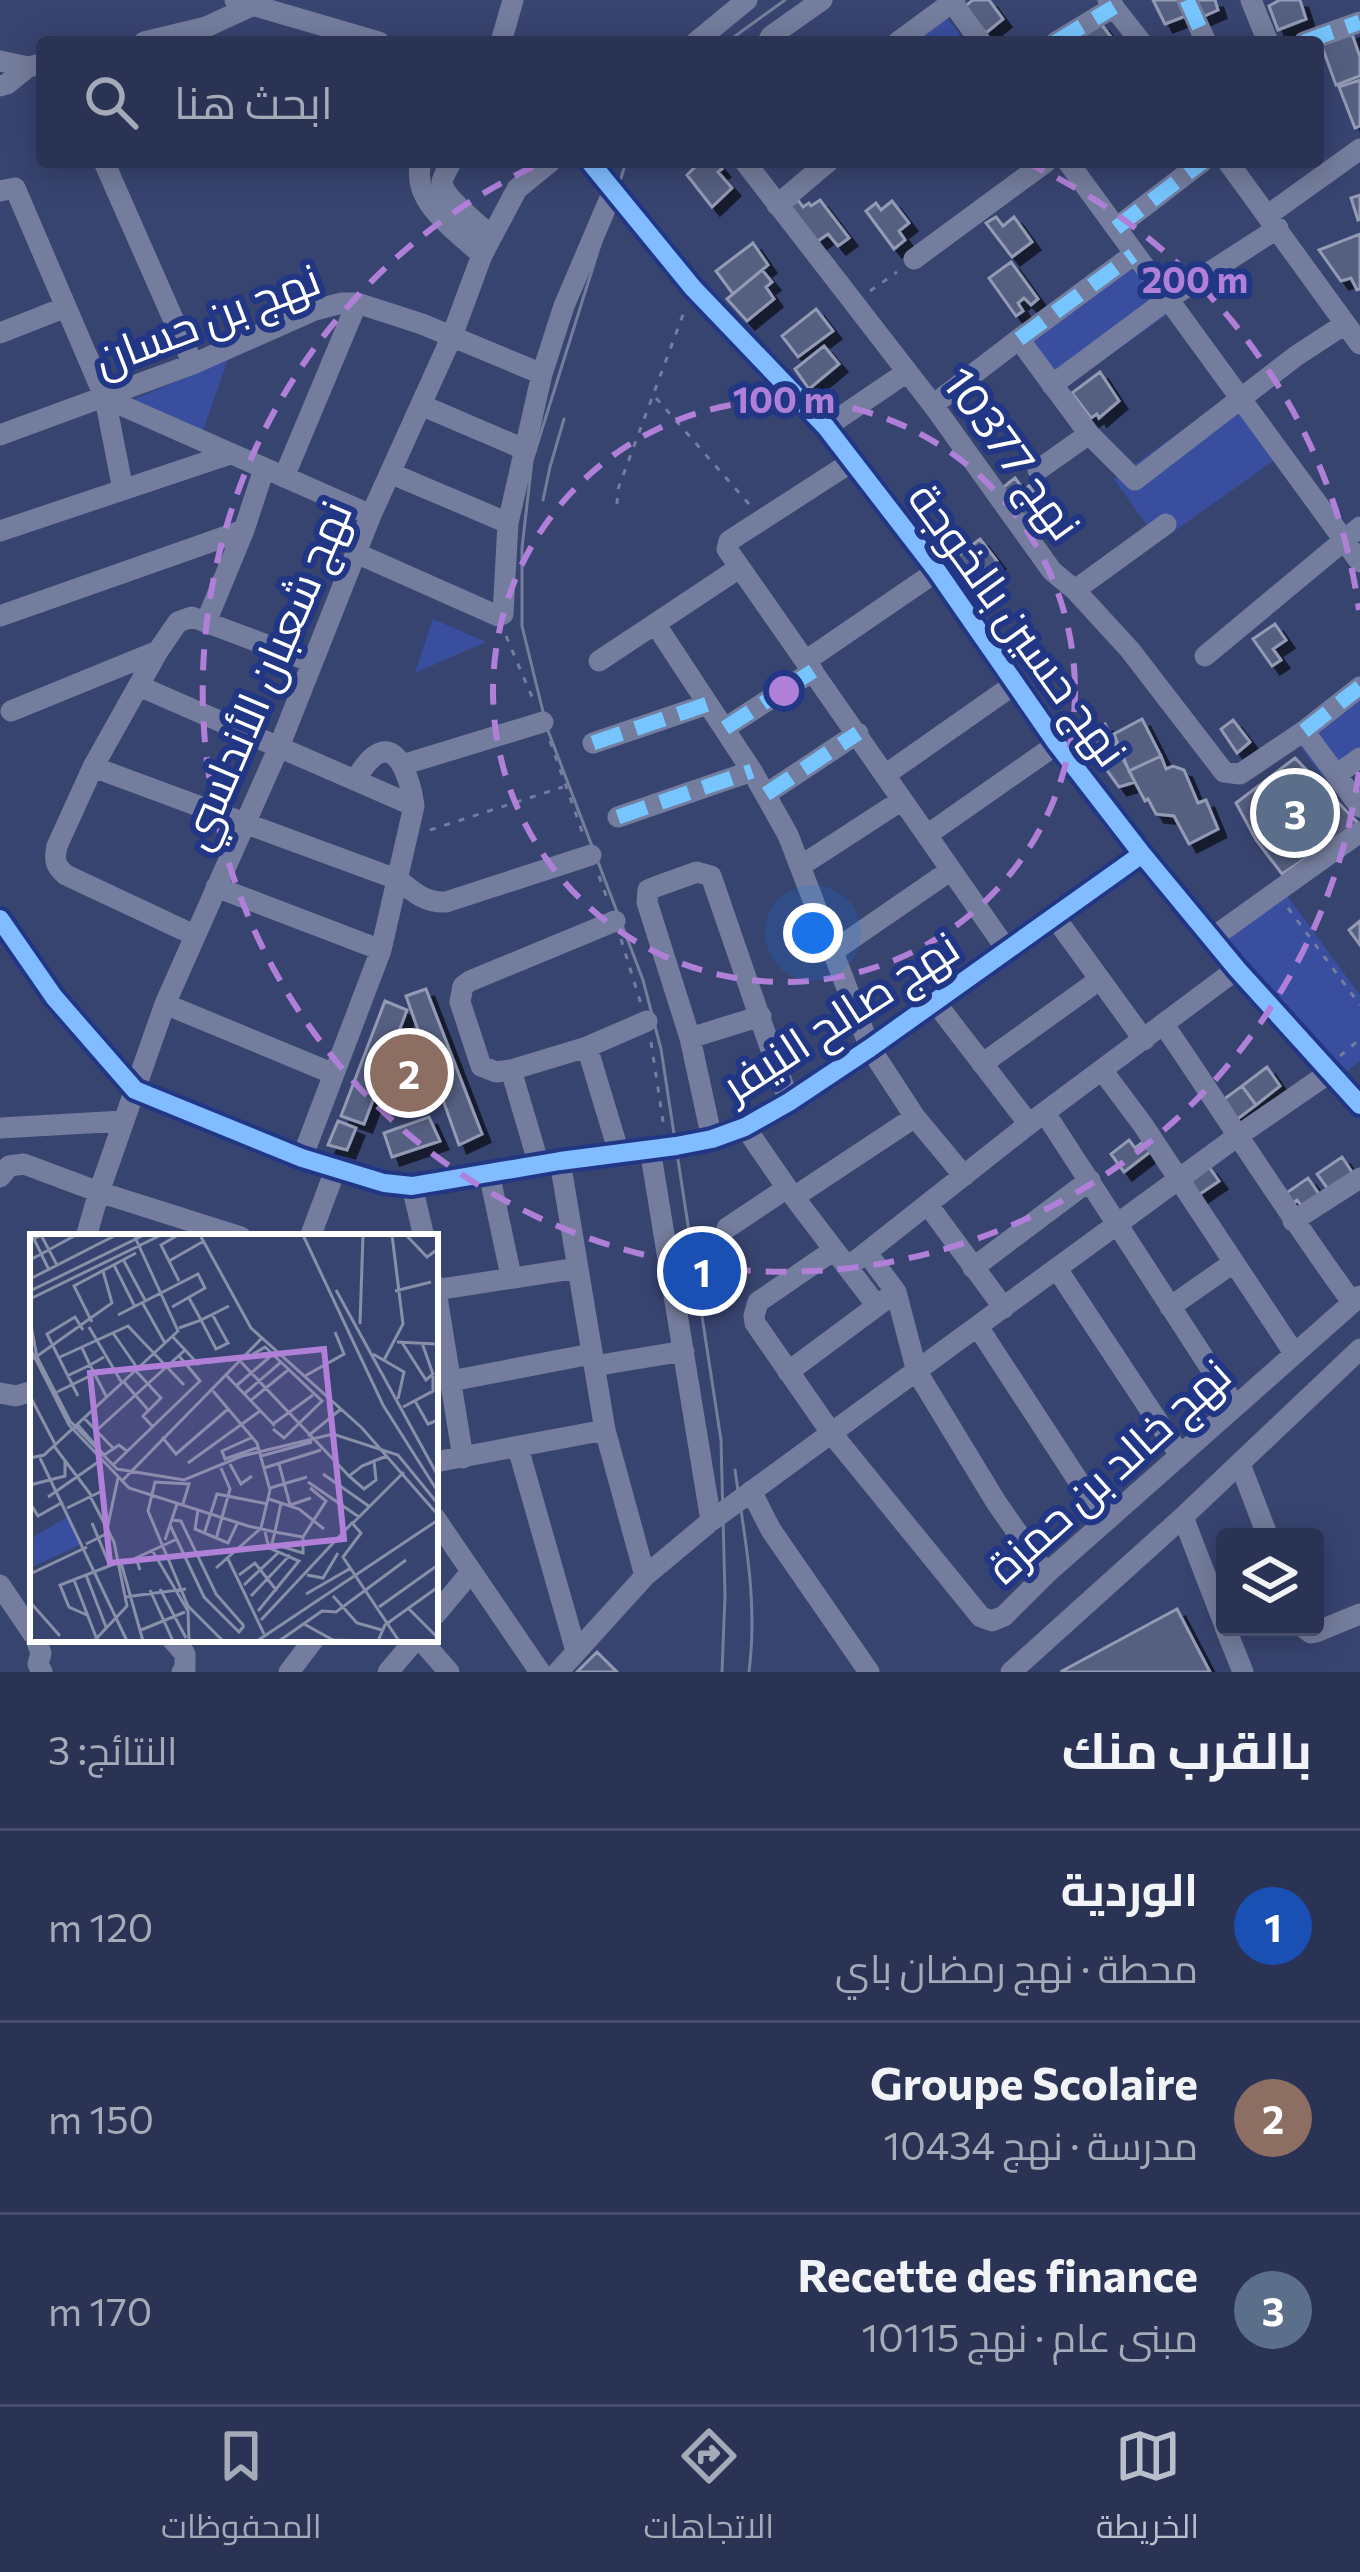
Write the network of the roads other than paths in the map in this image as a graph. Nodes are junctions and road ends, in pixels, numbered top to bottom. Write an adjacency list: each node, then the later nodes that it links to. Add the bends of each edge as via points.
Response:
1 (513, 0): 13 (street)
2 (822, 0): 15 (street)
3 (1187, 0): 20 (street)
4 (1251, 0): 21 (street)
5 (1342, 0): 10 (street)
6 (954, 1): 16 (street); 17 (street)
7 (252, 2): 11 (street); 12 (street)
8 (738, 2): 14 (street)
9 (1111, 4): 18 (street); 19 (street)
10 (1355, 23): 22 (street)
11 (169, 36)
12 (360, 36)
13 (504, 36)
14 (702, 36)
15 (771, 36)
16 (906, 36)
17 (977, 36)
18 (1065, 36)
19 (1136, 36)
20 (1203, 36)
21 (1266, 36)
22 (1320, 36)
23 (1, 58): 24 (street); 25 (street)
24 (35, 65): 25 (street)
25 (3, 85)
26 (1360, 148): 41 (street)
27 (107, 168): 53 (street)
28 (420, 168): 43 (street, via 423,196)
29 (448, 168): 43 (street, via 446,192)
30 (543, 168): 43 (street, نهج شعبان الأندلسي, via 517,189)
31 (595, 168): 39 (street, نهج حسين بالخوجة)
32 (749, 168): 40 (street, نهج 10377)
33 (821, 168): 40 (street)
34 (1038, 168): 45 (street)
35 (1072, 168): 42 (street)
36 (1194, 168): 42 (street)
37 (1233, 168): 41 (street)
38 (0, 191): 48 (street, via 15,188)
39 (613, 191): 55 (street); 61 (street, نهج حسين بالخوجة)
40 (776, 205): 54 (street, نهج 10377)
41 (1273, 221): 46 (street); 50 (street)
42 (1116, 228): 44 (street)
43 (486, 246): 51 (street, نهج شعبان الأندلسي)
44 (1133, 255): 46 (street); 52 (street)
45 (914, 259)
46 (1168, 299): 56 (street); 58 (street)
47 (357, 303): 51 (street, نهج بن حسان); 53 (street, نهج بن حسان, via 330,304); 68 (street)
48 (66, 307): 49 (street); 57 (street)
49 (0, 333)
50 (1355, 334): 58 (street)
51 (452, 336): 55 (street, نهج بن حسان); 59 (street, نهج شعبان الأندلسي)
52 (1019, 339): 56 (street); 60 (street)
53 (194, 364): 57 (street, نهج بن حسان)
54 (907, 372): 60 (street, نهج 10377); 61 (street)
55 (542, 374): 64 (street)
56 (1052, 385): 62 (street)
57 (105, 398): 63 (street, نهج بن حسان); 65 (street); 70 (street)
58 (1242, 398): 62 (street, via 1135,479); 76 (street)
59 (421, 405): 64 (street); 69 (street, نهج شعبان الأندلسي)
60 (933, 405): 81 (street, نهج 10377, via 1052,571)
61 (826, 427): 66 (street, نهج حسين بالخوجة)
62 (1089, 434): 67 (street)
63 (0, 435)
64 (526, 450): 72 (street)
65 (230, 454): 68 (street); 70 (street)
66 (853, 461): 79 (street, via 729,541); 80 (street, نهج حسين بالخوجة)
67 (1038, 470)
68 (274, 473): 71 (street); 74 (street)
69 (390, 473): 71 (street, نهج شعبان الأندلسي); 72 (street)
70 (123, 490): 75 (street)
71 (371, 515): 77 (street, نهج شعبان الأندلسي)
72 (508, 523): 77 (street, via 498,616)
73 (1166, 524): 81 (street)
74 (244, 530): 82 (street); 83 (street)
75 (0, 531)
76 (1351, 533): 78 (street); 86 (street)
77 (356, 554): 88 (street, نهج شعبان الأندلسي)
78 (1360, 562)
79 (739, 568): 84 (street); 89 (street)
80 (937, 571): 89 (street); 90 (street, نهج حسين بالخوجة)
81 (1075, 590): 97 (street, نهج 10377, via 1224,772 1240,774)
82 (0, 616)
83 (206, 622): 85 (street, via 184,619); 88 (street)
84 (656, 625): 87 (street); 93 (street)
85 (158, 651): 91 (street); 94 (street)
86 (1204, 656)
87 (599, 661)
88 (312, 662): 101 (street, نهج شعبان الأندلسي)
89 (810, 666): 96 (street); 98 (street)
90 (1016, 682): 100 (street, نهج حسين بالخوجة); 107 (street)
91 (139, 686): 101 (street); 104 (street)
92 (1360, 688): 97 (street)
93 (708, 704): 96 (street); 99 (street)
94 (11, 711)
95 (543, 722): 103 (street)
96 (725, 728): 105 (street)
97 (1304, 731): 106 (street)
98 (858, 734): 107 (street); 109 (street)
99 (593, 743)
100 (1058, 744): 116 (street); 117 (street, نهج حسين بالخوجة)
101 (279, 747): 108 (street); 114 (street, نهج شعبان الأندلسي)
102 (1360, 758): 106 (street)
103 (402, 765): 108 (street, via 380,752); 111 (street)
104 (93, 766): 114 (street); 126 (street, via 57,846 58,868)
105 (752, 771): 109 (street); 113 (street)
106 (1336, 775): 112 (street)
107 (885, 776): 110 (street)
108 (355, 779): 111 (street)
109 (766, 794): 119 (street)
110 (902, 800): 116 (street); 119 (street)
111 (414, 806): 121 (street)
112 (1360, 807)
113 (618, 817)
114 (245, 821): 121 (street); 122 (street, نهج شعبان الأندلسي)
115 (1360, 832): 127 (street)
116 (927, 835): 120 (street)
117 (1142, 854): 123 (street, نهج صالح النيفر); 127 (street, نهج حسين بالخوجة)
118 (591, 855): 121 (street, via 446,902 424,899)
119 (802, 865): 130 (street)
120 (952, 870): 129 (street); 130 (street)
121 (399, 880): 128 (street)
122 (216, 887): 126 (street, نهج شعبان الأندلسي); 128 (street)
123 (1054, 916): 129 (street, نهج صالح النيفر); 132 (street)
124 (0, 919): 147 (street)
125 (615, 921): 143 (street, via 463,986 460,1002 481,1066)
126 (194, 934): 134 (street, نهج شعبان الأندلسي)
127 (1212, 938): 131 (street, نهج حسين بالخوجة)
128 (381, 950): 146 (street)
129 (1007, 950): 133 (street, نهج صالح النيفر)
130 (832, 952): 141 (street)
131 (1237, 969): 137 (street); 145 (street, نهج حسين بالخوجة)
132 (1099, 980): 139 (street); 142 (street)
133 (935, 1002): 141 (street, نهج صالح النيفر); 142 (street)
134 (165, 1004): 146 (street); 147 (street, نهج شعبان الأندلسي)
135 (761, 1016): 138 (street); 138 (street, via 711,876 698,872 648,890 646,902); 148 (street)
136 (647, 1021): 140 (street)
137 (1165, 1025): 139 (street); 155 (street)
138 (690, 1038): 156 (street)
139 (1144, 1040): 144 (street)
140 (587, 1047): 143 (street); 158 (street)
141 (870, 1048): 148 (street, نهج صالح النيفر); 150 (street)
142 (982, 1064): 151 (street)
143 (511, 1070): 160 (street)
144 (1102, 1070): 151 (street); 167 (street)
145 (1329, 1073): 149 (street, نهج حسين بالخوجة); 155 (street)
146 (334, 1074): 159 (street)
147 (135, 1090): 152 (street, نهج شعبان الأندلسي); 159 (street, نهج صالح النيفر)
148 (789, 1102): 153 (street, نهج صالح النيفر)
149 (1360, 1106)
150 (915, 1117): 163 (street); 170 (street)
151 (1037, 1119): 163 (street); 166 (street)
152 (123, 1121): 154 (street); 169 (street, نهج شعبان الأندلسي)
153 (745, 1126): 156 (street, نهج صالح النيفر); 170 (street)
154 (0, 1128)
155 (1239, 1135): 167 (street); 172 (street)
156 (712, 1139): 157 (street, نهج صالح النيفر)
157 (658, 1148): 158 (street, نهج صالح النيفر); 196 (street)
158 (619, 1153): 160 (street, نهج صالح النيفر)
159 (302, 1158): 161 (street, نهج صالح النيفر)
160 (549, 1163): 162 (street, نهج صالح النيفر); 183 (street)
161 (335, 1168): 168 (street, نهج صالح النيفر); 178 (street)
162 (489, 1174): 168 (street, نهج صالح النيفر); 186 (street)
163 (964, 1176): 171 (street)
164 (0, 1177): 169 (street, via 24,1164)
165 (1360, 1178): 172 (street)
166 (1090, 1180): 173 (street); 184 (street)
167 (1179, 1181): 173 (street); 182 (street)
168 (412, 1186): 179 (street)
169 (99, 1192): 174 (street); 176 (street, نهج شعبان الأندلسي)
170 (791, 1193): 175 (street); 181 (street)
171 (928, 1205): 180 (street); 184 (street)
172 (1293, 1221): 189 (street)
173 (1119, 1225): 185 (street); 192 (street)
174 (176, 1227): 177 (street)
175 (727, 1228)
176 (87, 1234)
177 (222, 1234)
178 (311, 1234)
179 (423, 1234)
180 (867, 1253): 181 (street); 188 (street)
181 (841, 1258): 191 (street); 199 (street, نهج خالد بن حمزة, via 758,1302 755,1323)
182 (1233, 1263): 192 (street); 197 (street)
183 (578, 1268): 186 (street); 198 (street)
184 (973, 1268): 193 (street)
185 (1057, 1269): 193 (street); 206 (street)
186 (511, 1276): 187 (street)
187 (438, 1288)
188 (896, 1292): 191 (street); 200 (street)
189 (1356, 1299): 197 (street, نهج خالد بن حمزة)
190 (438, 1306): 201 (street)
191 (877, 1306): 199 (street)
192 (1171, 1307): 202 (street)
193 (1004, 1308): 194 (street)
194 (978, 1327): 200 (street); 214 (street)
195 (1360, 1349): 209 (street)
196 (684, 1351): 198 (street); 212 (street)
197 (1294, 1353): 202 (street, نهج خالد بن حمزة)
198 (592, 1360): 201 (street); 203 (street)
199 (788, 1372): 204 (street, نهج خالد بن حمزة)
200 (917, 1372): 204 (street); 217 (street)
201 (451, 1382): 207 (street)
202 (1235, 1406): 206 (street, نهج خالد بن حمزة)
203 (605, 1430): 205 (street); 218 (street)
204 (832, 1434): 210 (street); 217 (street, نهج خالد بن حمزة, via 986,1620 1004,1616)
205 (518, 1448): 207 (street); 230 (street)
206 (1180, 1455): 214 (street, نهج خالد بن حمزة)
207 (463, 1458): 208 (street)
208 (438, 1462)
209 (1240, 1464): 211 (street); 215 (street)
210 (751, 1491): 212 (street); 237 (street)
211 (1183, 1517): 220 (street); 238 (street)
212 (711, 1521): 218 (street)
213 (438, 1522): 216 (street)
214 (1105, 1522): 217 (street, نهج خالد بن حمزة)
215 (1265, 1528)
216 (471, 1572): 221 (street); 235 (street)
217 (1046, 1574)
218 (645, 1576): 230 (street)
219 (0, 1586): 224 (street)
220 (1216, 1603)
221 (438, 1612)
222 (1360, 1615): 223 (street)
223 (1324, 1629)
224 (30, 1630)
225 (1229, 1636): 239 (street)
226 (175, 1642): 231 (street, via 185,1654)
227 (312, 1642): 232 (street)
228 (415, 1642): 233 (street)
229 (421, 1642): 234 (street)
230 (576, 1651): 236 (street)
231 (182, 1672)
232 (290, 1672)
233 (388, 1672)
234 (449, 1672)
235 (540, 1672)
236 (558, 1672)
237 (868, 1672)
238 (1011, 1672)
239 (1243, 1672)

